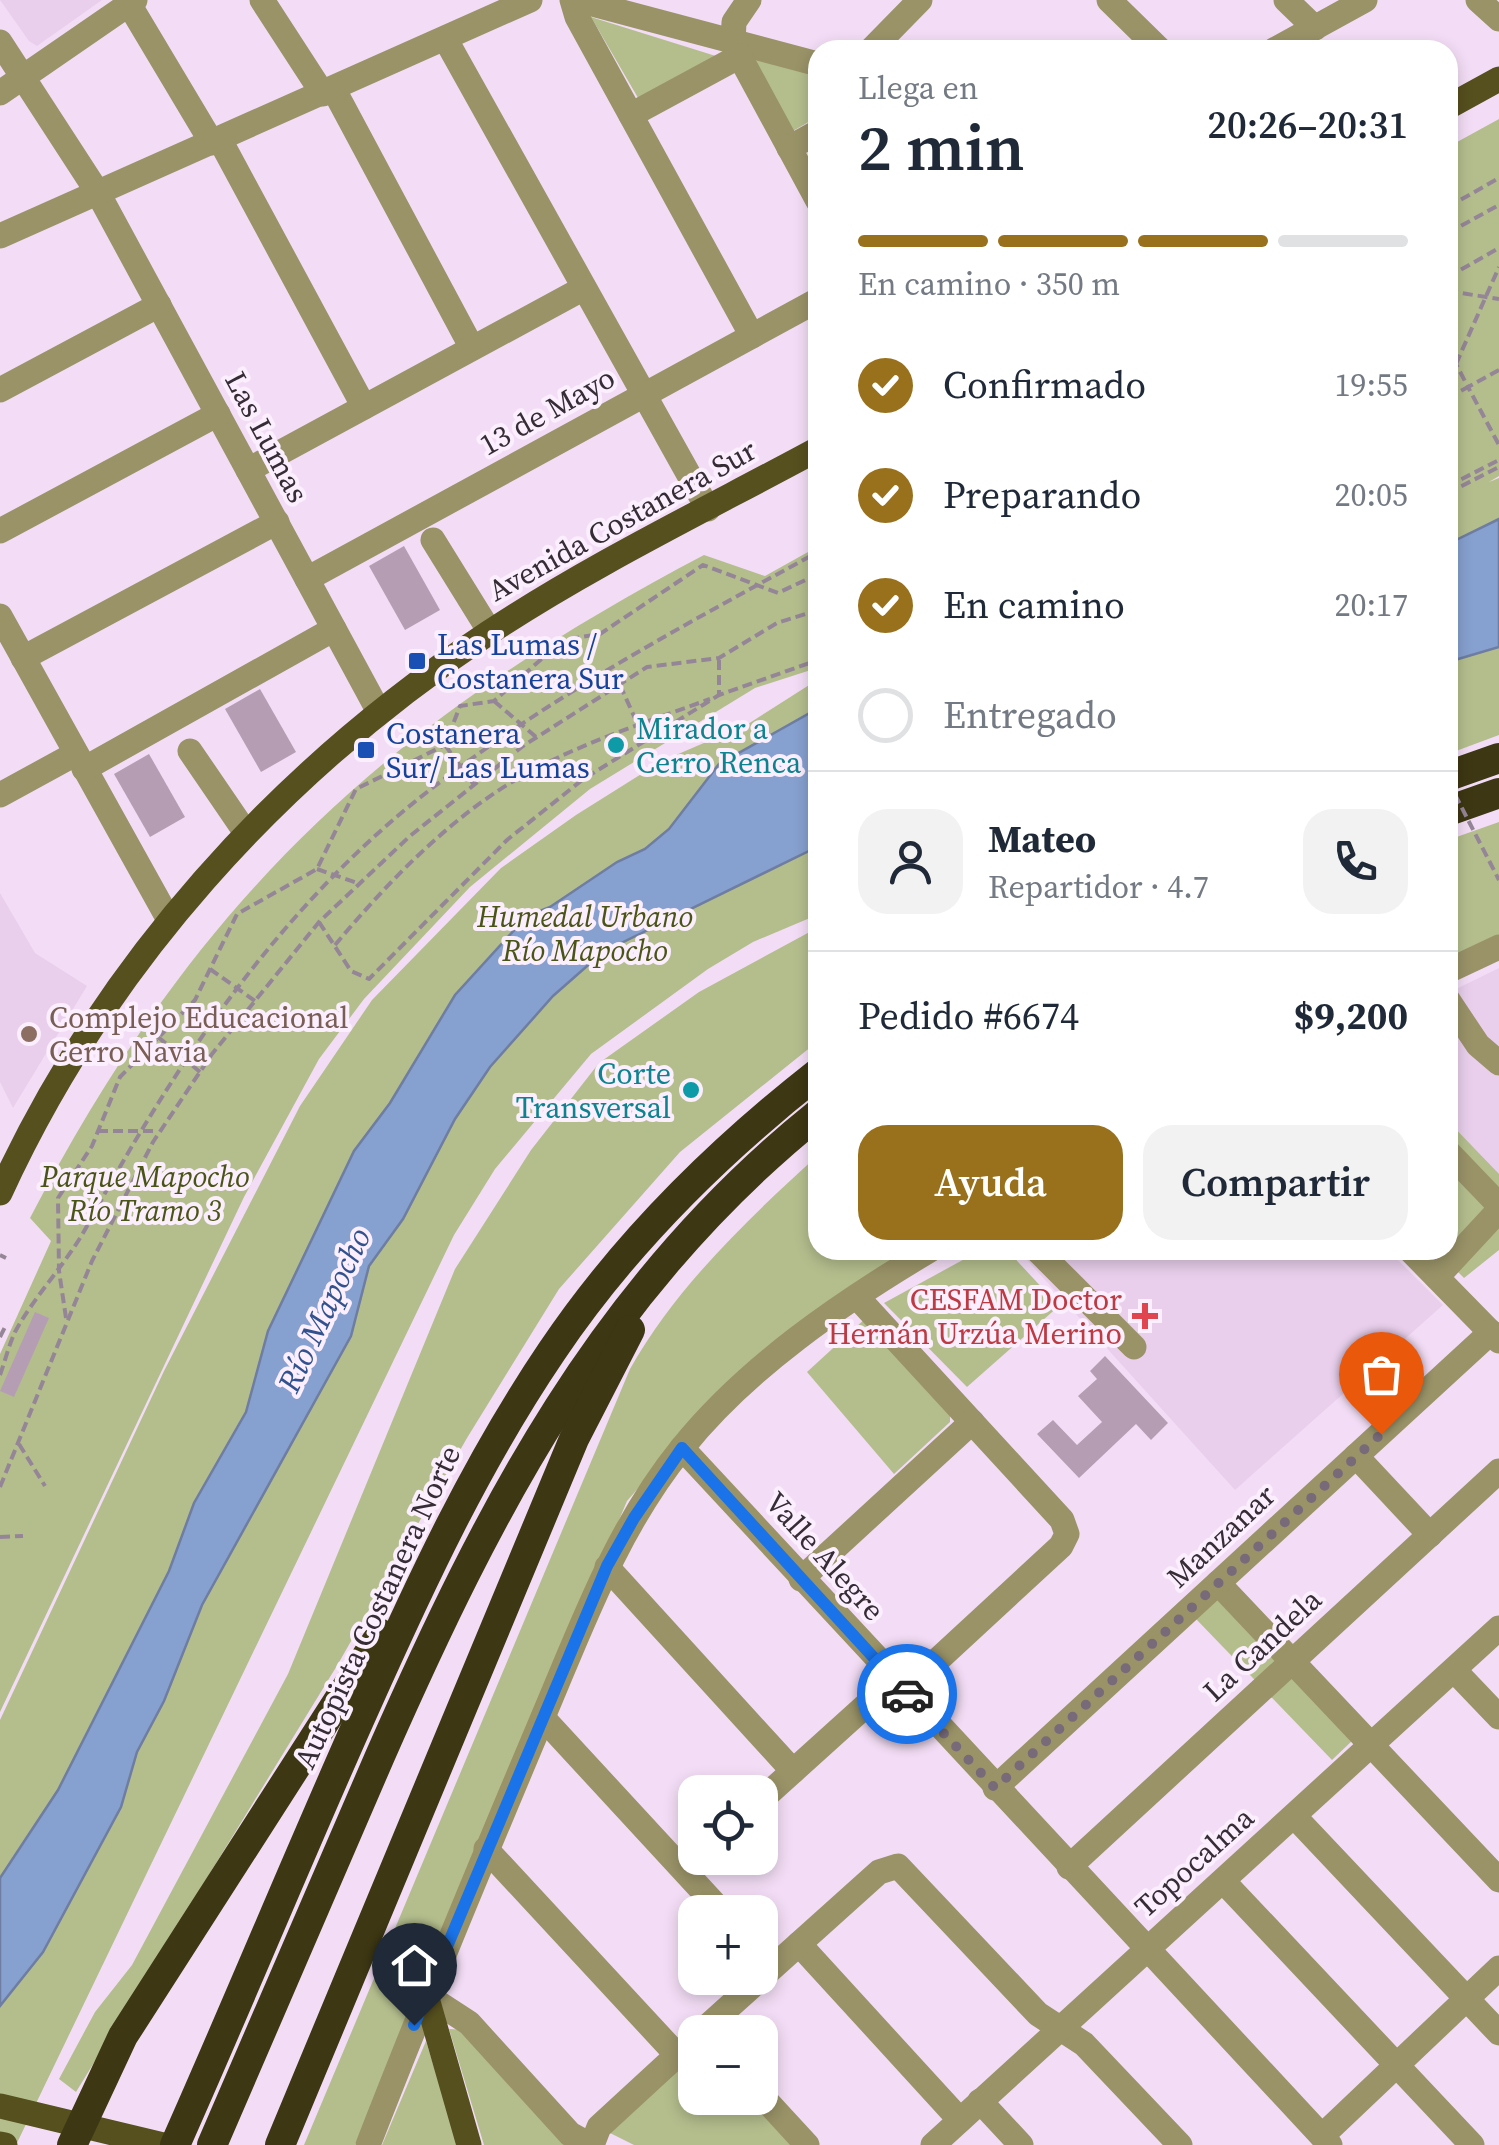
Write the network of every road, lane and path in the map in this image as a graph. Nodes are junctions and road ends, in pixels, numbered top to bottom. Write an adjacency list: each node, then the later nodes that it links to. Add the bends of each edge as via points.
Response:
1 (262, 0): 23 (street)
2 (530, 0): 11 (street)
3 (575, 0): 19 (street); 26 (street)
4 (749, 0): 19 (street, via 734,22)
5 (920, 0): 15 (street)
6 (1109, 0): 16 (street)
7 (1286, 0): 13 (street)
8 (1365, 0): 13 (street)
9 (1478, 0): 12 (street)
10 (132, 2): 21 (street); 28 (street)
11 (498, 9): 14 (street)
12 (1499, 19)
13 (1315, 28): 17 (street)
14 (446, 40): 23 (street); 40 (street)
15 (881, 40)
16 (1150, 40)
17 (1293, 40)
18 (0, 42): 21 (street, Las Lumas)
19 (737, 50): 20 (street); 26 (street); 29 (street)
20 (808, 62)
21 (24, 76): 24 (street); 32 (street, Las Lumas)
22 (1499, 79): 25 (main road)
23 (329, 92): 28 (street); 47 (street)
24 (0, 93)
25 (1458, 102)
26 (631, 115): 46 (street)
27 (808, 138): 29 (street)
28 (216, 142): 32 (street); 55 (street)
29 (789, 148): 31 (street)
30 (1499, 178): 33 (path)
31 (808, 183)
32 (98, 193): 36 (street); 44 (street, Las Lumas)
33 (1458, 201)
34 (1499, 204): 35 (path)
35 (1458, 227)
36 (0, 236)
37 (1499, 248): 39 (path)
38 (1499, 268): 42 (path)
39 (1458, 271)
40 (584, 288): 47 (street); 54 (street)
41 (1458, 293): 42 (path)
42 (1486, 297): 43 (path); 48 (path)
43 (1499, 299)
44 (159, 305): 52 (street); 56 (street, Las Lumas)
45 (808, 305): 46 (street, 13 de Mayo)
46 (752, 336): 54 (street, 13 de Mayo)
47 (472, 348): 55 (street)
48 (1458, 360)
49 (1458, 368): 51 (path)
50 (1499, 370): 51 (path)
51 (1468, 387): 53 (path); 57 (path)
52 (0, 390)
53 (1458, 392)
54 (644, 395): 62 (street); 67 (street, 13 de Mayo)
55 (364, 407): 60 (street)
56 (218, 414): 60 (street, Las Lumas); 64 (street)
57 (1499, 445)
58 (808, 454): 62 (main road, Avenida Costanera Sur)
59 (1499, 463): 61 (path)
60 (248, 470): 63 (street, Las Lumas)
61 (1458, 485)
62 (708, 509): 72 (main road, Avenida Costanera Sur)
63 (276, 522): 67 (street, Las Lumas); 73 (street)
64 (0, 531)
65 (433, 540): 72 (street)
66 (808, 557): 69 (path)
67 (307, 579): 71 (street, Las Lumas)
68 (808, 579): 69 (path, via 778,593)
69 (758, 584): 78 (path, via 703,566 600,634 562,640); 80 (path)
70 (808, 613): 74 (path)
71 (334, 630): 79 (street, Las Lumas); 86 (street)
72 (490, 632): 79 (main road, Avenida Costanera Sur)
73 (9, 639): 86 (street)
74 (719, 658): 76 (path, via 647,667); 77 (path)
75 (808, 664): 77 (path)
76 (620, 684): 81 (path); 82 (path)
77 (719, 695): 81 (path); 101 (path, via 582,780 506,840 370,979 351,971)
78 (494, 701): 80 (path); 83 (path, via 460,706)
79 (379, 712): 94 (main road, Avenida Costanera Sur)
80 (521, 723): 82 (path); 87 (path)
81 (638, 725): 101 (path, via 520,777 445,834)
82 (537, 737): 89 (path)
83 (446, 745): 87 (path); 95 (path, via 356,788)
84 (190, 750): 94 (street)
85 (1499, 758): 88 (highway)
86 (80, 762): 91 (street); 99 (street)
87 (461, 767): 89 (path); 96 (path)
88 (1458, 774)
89 (474, 785): 98 (path)
90 (1499, 792): 93 (highway)
91 (0, 795)
92 (1458, 798): 97 (path, bridge)
93 (1458, 807)
94 (246, 833): 99 (main road, Avenida Costanera Sur)
95 (317, 868): 96 (path); 104 (path, via 237,914)
96 (336, 876): 98 (path); 105 (path)
97 (1499, 880)
98 (360, 884): 100 (path)
99 (169, 920): 118 (main road, Avenida Costanera Sur, via 84,1040)
100 (319, 922): 101 (path); 106 (path)
101 (334, 946)
102 (1499, 946): 103 (street)
103 (1458, 966)
104 (210, 969): 105 (path); 108 (path, via 194,1000)
105 (238, 989): 106 (path); 109 (path)
106 (255, 1001): 111 (path)
107 (1458, 1015): 110 (street)
108 (158, 1038): 109 (path); 114 (path, via 120,1078)
109 (185, 1058): 111 (path); 116 (path)
110 (1499, 1063)
111 (200, 1072): 115 (path)
112 (808, 1082): 145 (highway, Autopista Costanera Norte, via 695,1179 610,1273 520,1400)
113 (808, 1123): 120 (highway, Autopista Costanera Norte)
114 (98, 1131): 116 (path); 126 (path, via 58,1198)
115 (160, 1131): 116 (path); 129 (path)
116 (139, 1132): 126 (path)
117 (1458, 1163): 119 (street)
118 (0, 1193)
119 (1499, 1208): 121 (street)
120 (692, 1230): 183 (highway, Autopista Costanera Norte, via 587,1359 496,1510 422,1661); 187 (highway, via 587,1410)
121 (1458, 1254)
122 (915, 1260): 128 (street)
123 (1047, 1260): 133 (street)
124 (1420, 1260): 127 (street)
125 (1452, 1260): 127 (street)
126 (60, 1271): 129 (path); 134 (path, via 16,1332)
127 (1437, 1277): 131 (street)
128 (858, 1297): 135 (street); 137 (street, via 736,1390)
129 (67, 1322): 136 (path)
130 (5, 1327): 132 (path)
131 (1495, 1337): 138 (street, Manzanar)
132 (0, 1338)
133 (1134, 1347)
134 (0, 1375)
135 (972, 1422): 147 (street); 152 (street, via 1062,1520 1067,1534)
136 (18, 1442): 140 (path); 141 (path)
137 (682, 1448): 146 (street); 147 (street, Valle Alegre)
138 (1356, 1456): 142 (street); 148 (street, Manzanar)
139 (1499, 1471): 142 (street, La Candela)
140 (46, 1486)
141 (0, 1487)
142 (1430, 1535): 150 (street, La Candela)
143 (24, 1536): 144 (path)
144 (0, 1537)
145 (436, 1553): 182 (highway, via 123,2036); 186 (highway, Autopista Costanera Norte)
146 (607, 1566): 154 (street); 156 (street)
147 (802, 1579): 152 (street, Valle Alegre)
148 (1218, 1584): 150 (street); 158 (street, Manzanar)
149 (1499, 1628): 151 (street, Topocalma)
150 (1292, 1661): 155 (street); 162 (street, La Candela)
151 (1454, 1670): 153 (street); 155 (street, Topocalma)
152 (899, 1686): 156 (street); 158 (street, Valle Alegre)
153 (1499, 1717)
154 (543, 1718): 160 (street); 161 (street)
155 (1372, 1746): 159 (street, Topocalma); 163 (street)
156 (793, 1771): 157 (street)
157 (778, 1784)
158 (995, 1788): 162 (street, Valle Alegre)
159 (1294, 1816): 164 (street, Topocalma); 171 (street)
160 (486, 1849): 170 (street); 175 (street)
161 (678, 1852)
162 (1069, 1866): 166 (street, Valle Alegre)
163 (1499, 1880)
164 (1222, 1881): 166 (street, Topocalma); 177 (street)
165 (798, 1944): 167 (street); 173 (street, via 882,1868 893,1866 906,1872 1038,2014); 181 (street)
166 (1147, 1950): 173 (street, Topocalma); 184 (street, Valle Alegre)
167 (778, 1954)
168 (1499, 1968): 171 (street)
169 (735, 1995): 172 (street)
170 (426, 1996): 188 (street); 189 (main road); 190 (street, via 469,2023 570,2134)
171 (1466, 1999): 174 (street); 177 (street)
172 (717, 2015)
173 (1061, 2028): 178 (street, Topocalma); 194 (street)
174 (1499, 2033)
175 (678, 2039)
176 (678, 2054): 190 (street, via 599,2127)
177 (1397, 2065): 184 (street); 195 (street)
178 (980, 2101): 181 (street, Topocalma); 193 (street)
179 (0, 2106): 182 (main road)
180 (778, 2114): 191 (street)
181 (960, 2120): 192 (street, Topocalma)
182 (71, 2130): 185 (main road)
183 (217, 2133)
184 (1326, 2140)
185 (164, 2145)
186 (176, 2145)
187 (280, 2145)
188 (368, 2145)
189 (470, 2145)
190 (591, 2145)
191 (807, 2145)
192 (933, 2145)
193 (1021, 2145)
194 (1180, 2145)
195 (1472, 2145)

